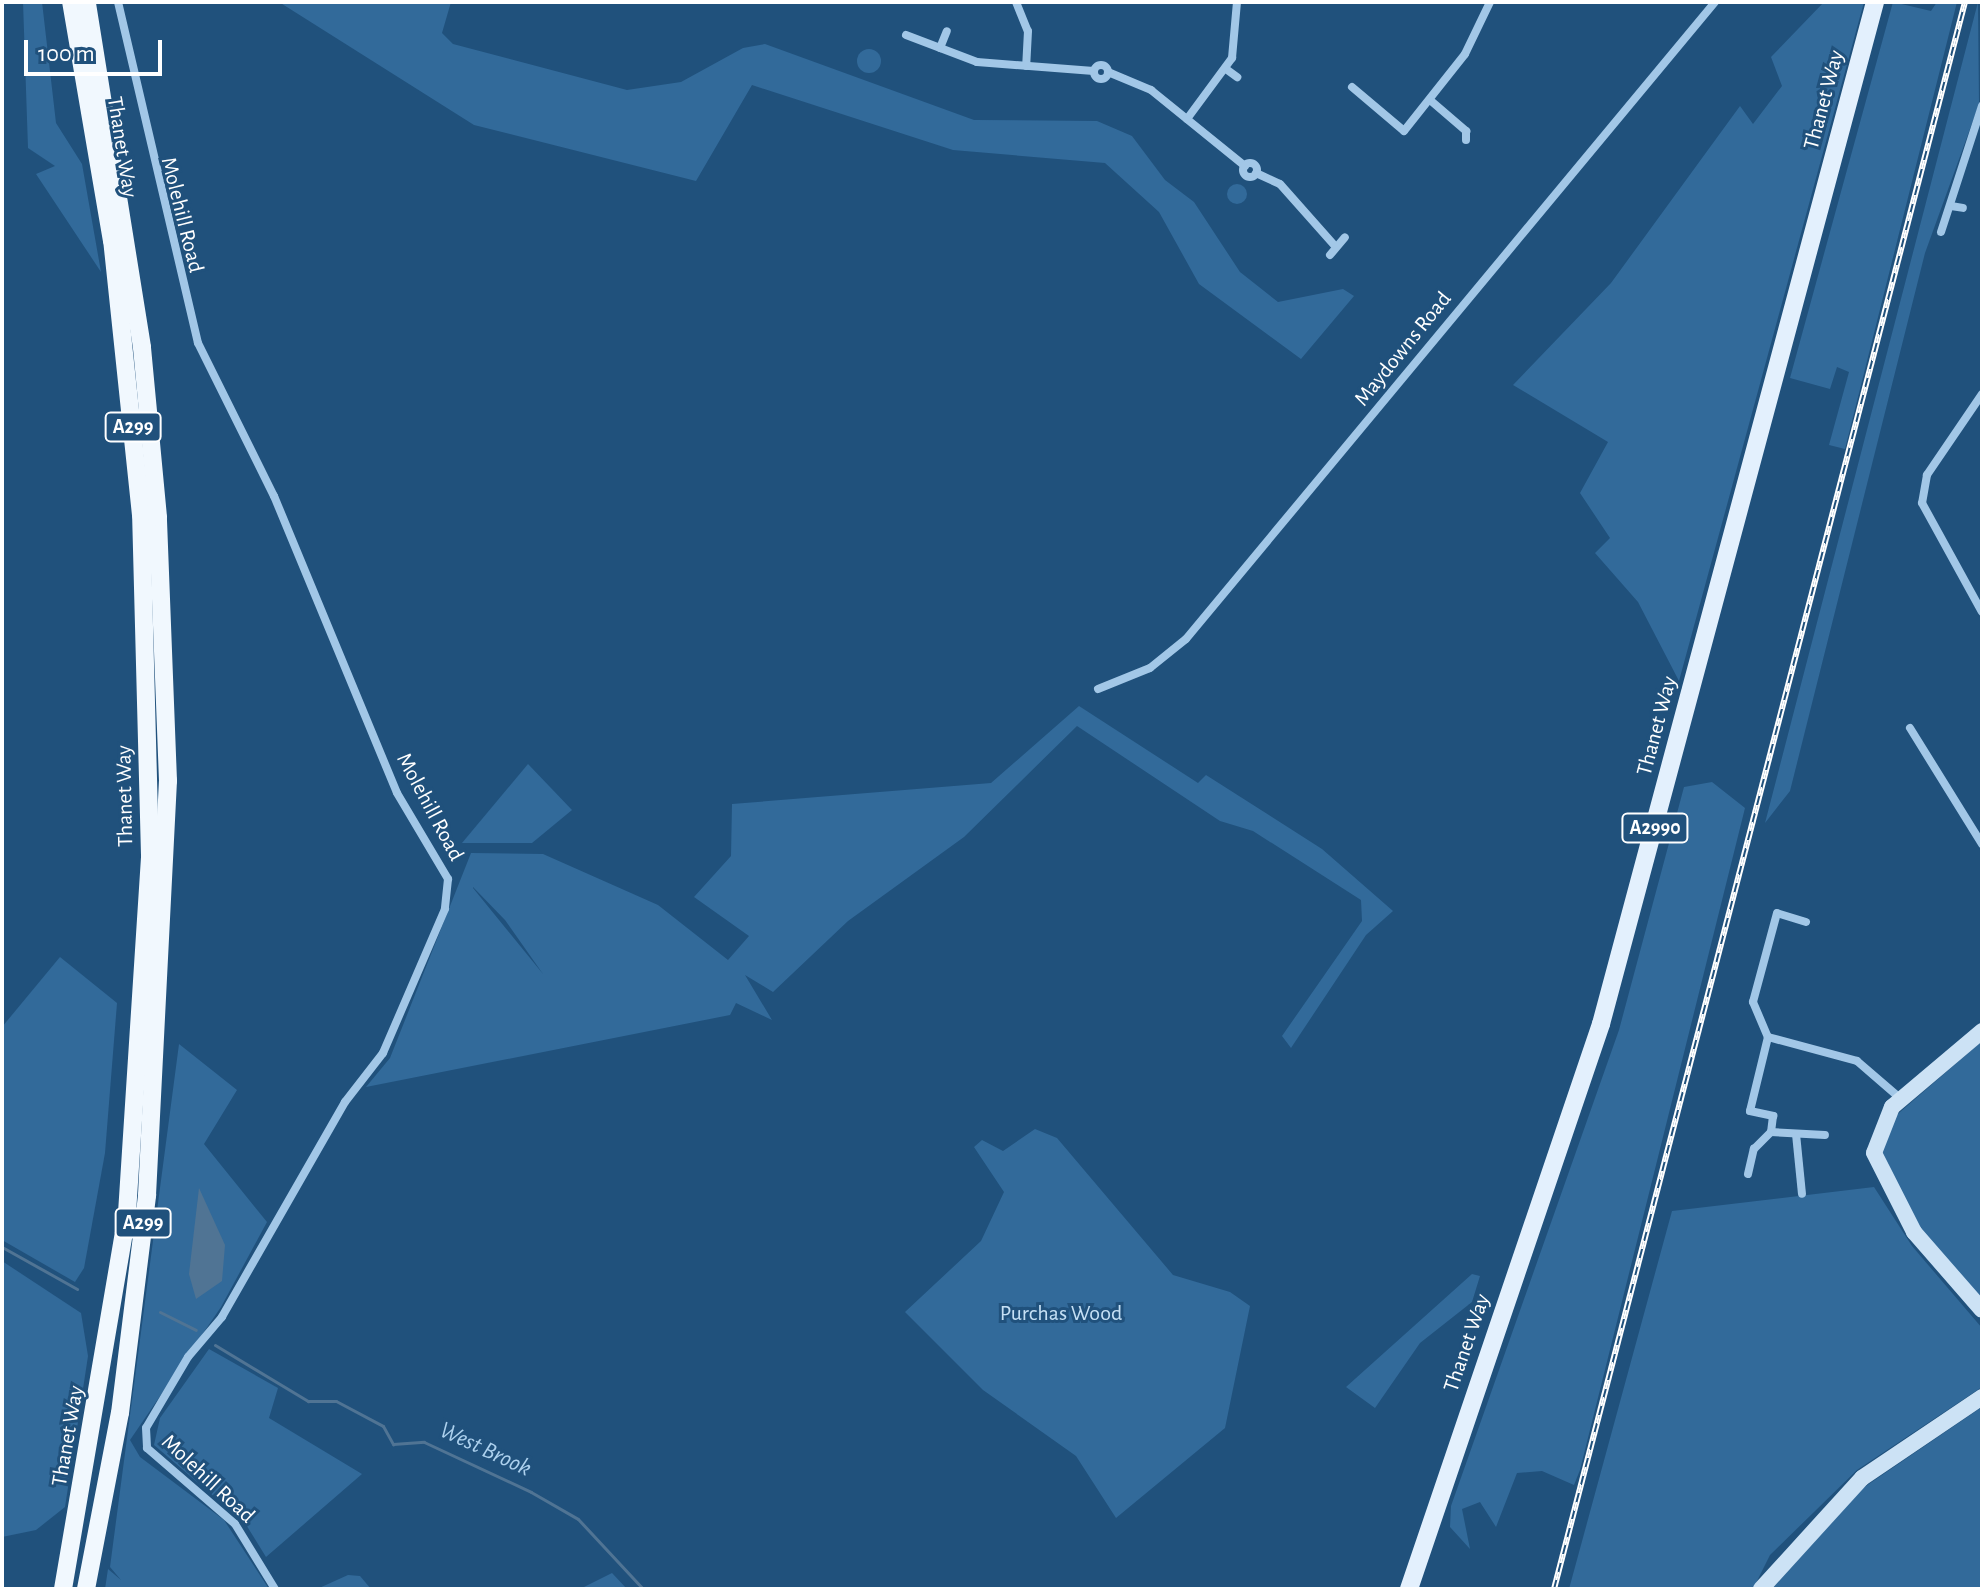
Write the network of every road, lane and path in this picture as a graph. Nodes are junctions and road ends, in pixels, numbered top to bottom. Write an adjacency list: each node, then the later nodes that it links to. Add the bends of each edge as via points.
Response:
1 (71, 2): 42 (highway, Thanet Way / A299, via 112,241 141,515 150,855 127,1213)
2 (87, 2): 43 (highway, Thanet Way / A299, via 142,347 168,781 147,1195 120,1413)
3 (118, 2): 44 (street, Molehill Road, via 198,343 274,496 397,793 448,879 445,909 383,1053 345,1102 222,1317 188,1357 146,1428 147,1448 235,1524)
4 (1016, 2): 12 (street, via 1028,31)
5 (1237, 2): 13 (street, via 1239,32)
6 (1490, 2): 16 (street, via 1465,54)
7 (1715, 2): 28 (street, Maydowns Road, via 1186,639 1150,668)
8 (1875, 2): 45 (main road, Thanet Way / A2990, via 1601,1024)
9 (947, 31): 11 (street)
10 (906, 35): 11 (street)
11 (940, 48): 12 (street, via 977,62)
12 (1026, 66): 18 (street, via 1094,71 1102,65 1151,90)
13 (1226, 69): 14 (street); 18 (street)
14 (1237, 77)
15 (1352, 87): 16 (street, via 1404,131)
16 (1430, 100): 19 (street, via 1466,131)
17 (1982, 106): 20 (street)
18 (1187, 119): 24 (street, via 1245,166 1254,164 1256,173 1280,184)
19 (1466, 140)
20 (1951, 206): 21 (street); 22 (street)
21 (1963, 208)
22 (1941, 232)
23 (1345, 237): 24 (street)
24 (1336, 247): 25 (street)
25 (1330, 255)
26 (1982, 394): 27 (street, via 1927,475 1922,503)
27 (1982, 612)
28 (1098, 689)
29 (1910, 728): 30 (street)
30 (1982, 844)
31 (1806, 922): 33 (street, via 1777,913 1753,1002)
32 (1982, 1031): 34 (main road)
33 (1768, 1037): 34 (street, via 1857,1061); 35 (street, via 1750,1111 1773,1116)
34 (1901, 1099): 40 (main road, via 1877,1134 1880,1174 1925,1246)
35 (1771, 1132): 36 (street); 38 (street, via 1754,1149)
36 (1796, 1134): 37 (street); 39 (street)
37 (1825, 1135)
38 (1748, 1174)
39 (1802, 1194)
40 (1982, 1310)
41 (1982, 1397): 46 (main road, via 1862,1478)
42 (63, 1589)
43 (86, 1589)
44 (275, 1589)
45 (1409, 1589)
46 (1761, 1589)

